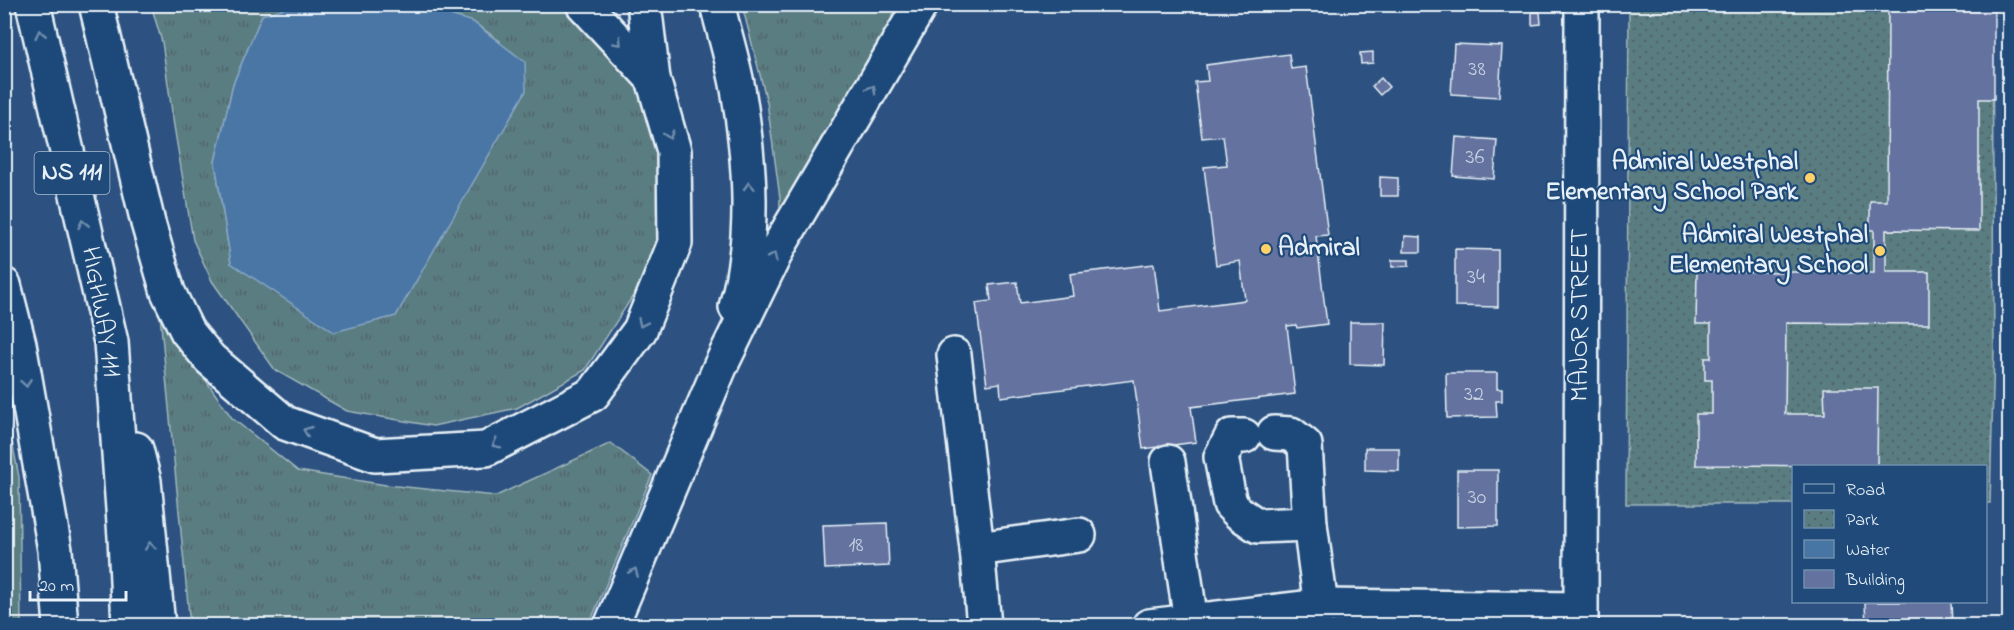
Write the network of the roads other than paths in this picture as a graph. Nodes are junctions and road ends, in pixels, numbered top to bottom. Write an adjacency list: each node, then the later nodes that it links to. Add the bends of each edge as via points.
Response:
1 (33, 4): 10 (main road, HIGHWAY 111 / NS 111, one-way to 1)
2 (96, 4): 8 (main road, one-way to 2, via 674,151 675,243 640,330 593,394 486,449 375,455 285,423 210,359 187,331 168,292 148,222)
3 (583, 4): 8 (main road, one-way to 8)
4 (644, 4): 8 (main road)
5 (717, 4): 12 (main road, one-way to 5, via 744,280 750,185 738,88)
6 (921, 4): 12 (main road, one-way to 6, via 779,246)
7 (1582, 4): 18 (main road, MAJOR STREET)
8 (652, 80)
9 (4, 285): 20 (main road, one-way to 20, via 19,344 55,550)
10 (111, 342): 21 (main road, HIGHWAY 111 / NS 111); 22 (main road, one-way to 10, via 144,481)
11 (954, 355): 16 (main road)
12 (720, 367): 23 (main road, one-way to 12)
13 (1168, 462): 19 (main road)
14 (1310, 524): 14 (main road, via 1258,526 1230,504 1221,457 1232,436 1291,434 1305,445); 17 (main road)
15 (1079, 536): 16 (main road)
16 (977, 549): 24 (main road)
17 (1321, 606): 18 (main road); 19 (main road)
18 (1581, 617)
19 (1170, 624)
20 (61, 626)
21 (129, 626)
22 (158, 626)
23 (611, 626)
24 (984, 626)

